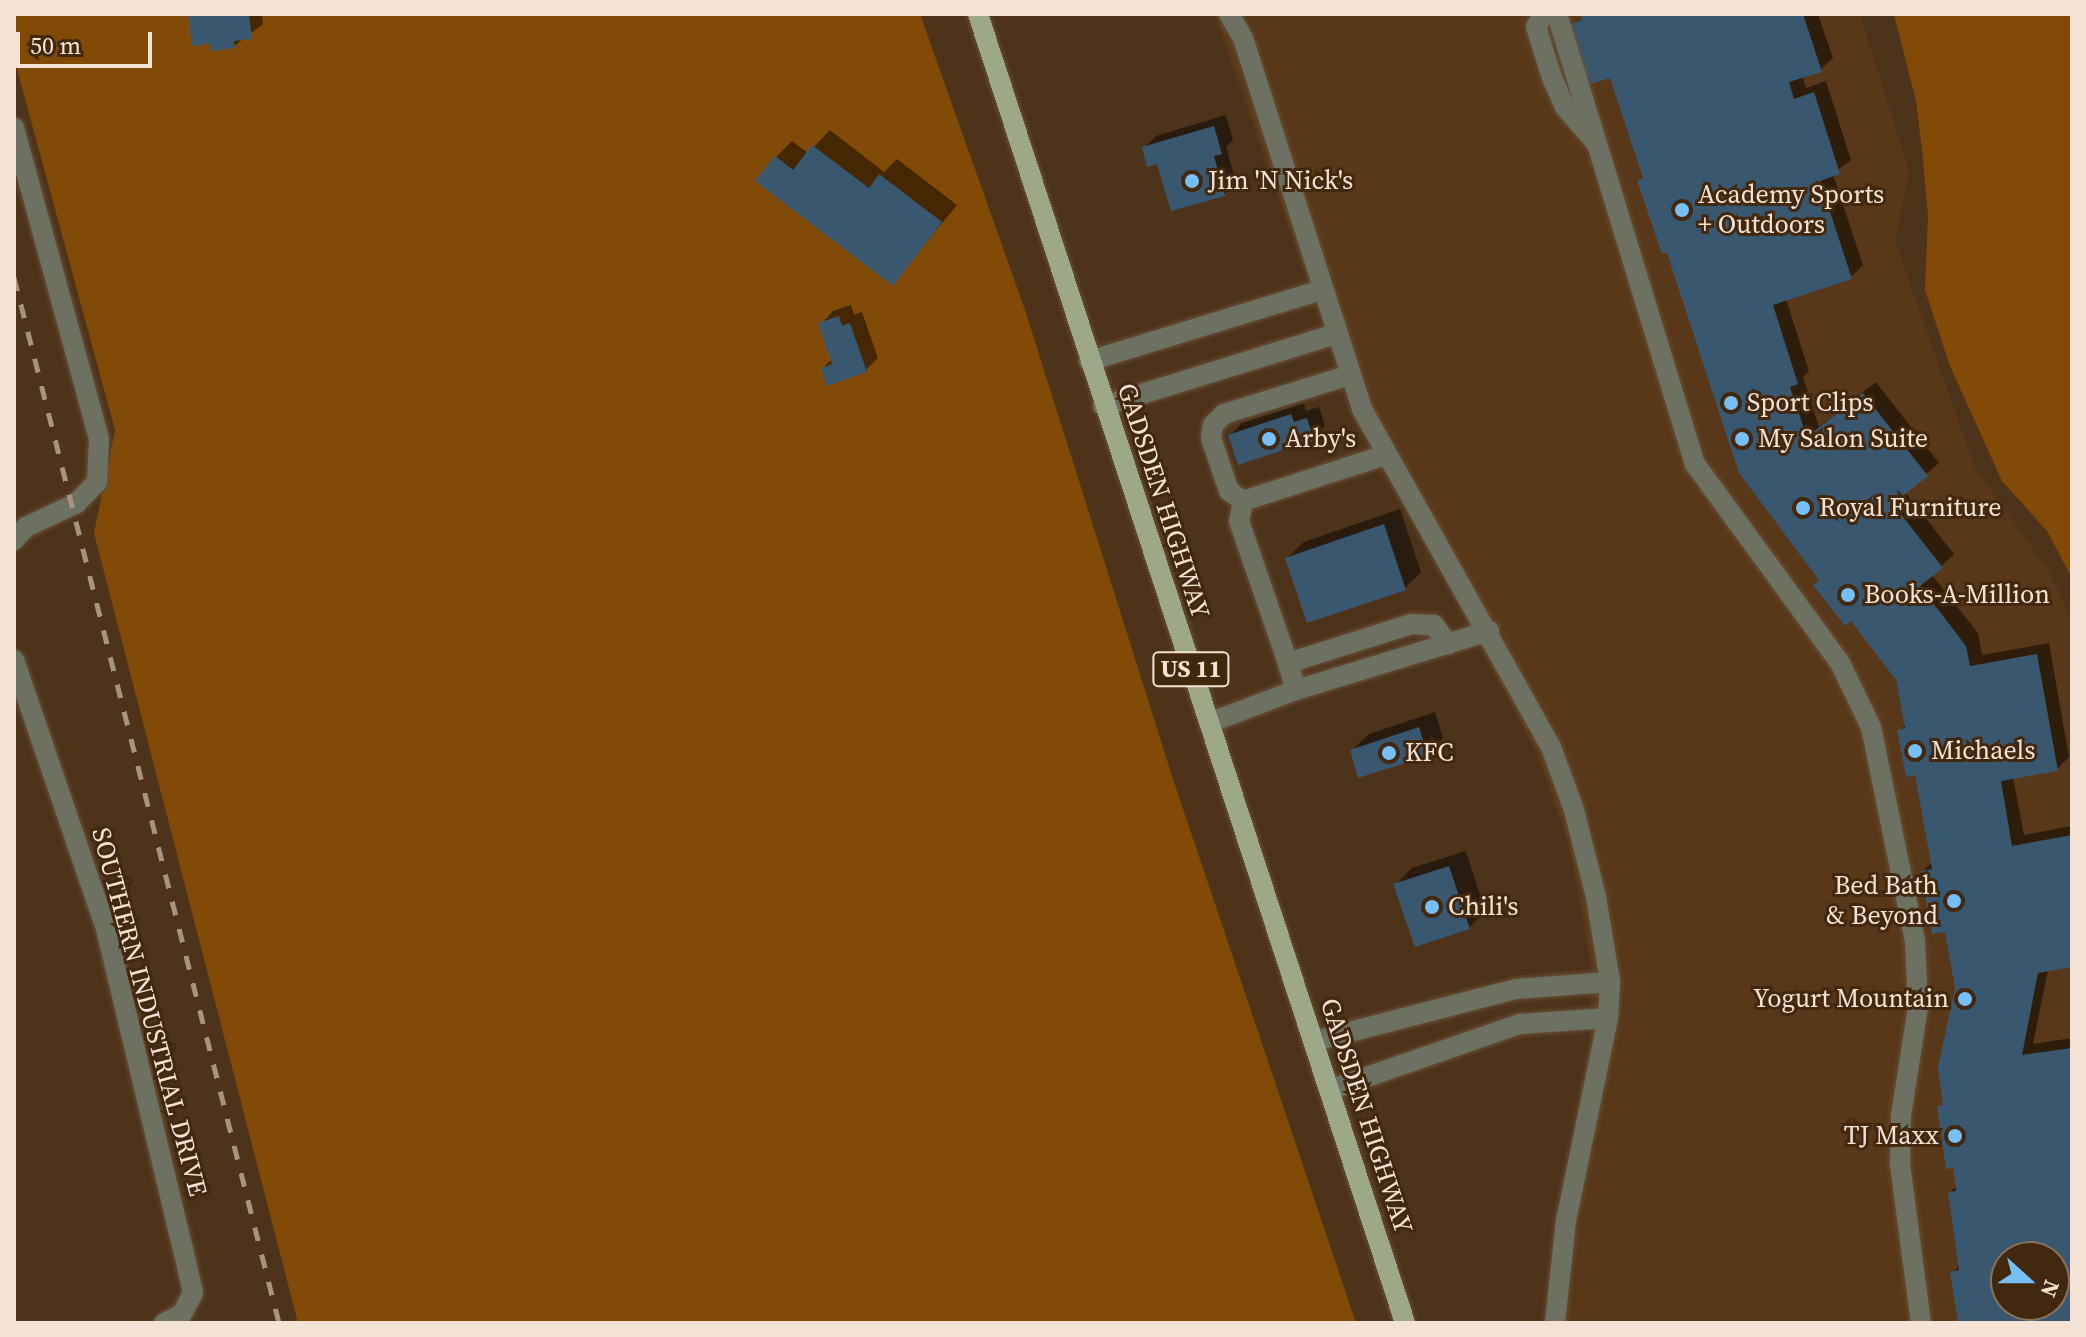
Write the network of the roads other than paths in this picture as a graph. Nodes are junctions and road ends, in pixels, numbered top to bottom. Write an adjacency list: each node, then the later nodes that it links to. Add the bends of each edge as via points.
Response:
1 (978, 14): 9 (main road, GADSDEN HIGHWAY / US 11)
2 (1229, 14): 7 (street, via 1243,38)
3 (1544, 14): 6 (street, via 1536,27 1552,78 1565,107)
4 (1557, 14): 6 (street)
5 (14, 128): 14 (street, via 99,439 97,482 77,503 26,527)
6 (1597, 144): 28 (street, via 1695,464 1840,663 1871,727 1915,941 1918,1007 1901,1116 1900,1164)
7 (1321, 290): 8 (street); 9 (street)
8 (1336, 334): 10 (street); 11 (street)
9 (1089, 361): 11 (main road, GADSDEN HIGHWAY / US 11)
10 (1350, 375): 12 (street); 13 (street, via 1224,414 1213,425 1211,438 1229,491)
11 (1103, 406): 20 (main road, GADSDEN HIGHWAY / US 11)
12 (1385, 455): 13 (street); 15 (street)
13 (1243, 501): 18 (street, via 1239,521)
14 (14, 540)
15 (1489, 631): 16 (street); 21 (street, via 1551,747 1574,810)
16 (1448, 644): 18 (street, via 1434,625 1412,624); 19 (street)
17 (14, 660): 25 (street, SOUTHERN INDUSTRIAL DRIVE, via 106,929 187,1264 193,1293 182,1314)
18 (1288, 663): 19 (street)
19 (1296, 690): 20 (street)
20 (1209, 723): 23 (main road, GADSDEN HIGHWAY / US 11)
21 (1610, 982): 22 (street); 23 (street, via 1516,989)
22 (1608, 1018): 24 (street, via 1520,1024); 27 (street, via 1566,1221)
23 (1315, 1041): 24 (main road, GADSDEN HIGHWAY / US 11)
24 (1332, 1089): 26 (main road, GADSDEN HIGHWAY / US 11)
25 (164, 1323)
26 (1405, 1323)
27 (1555, 1323)
28 (1921, 1323)

